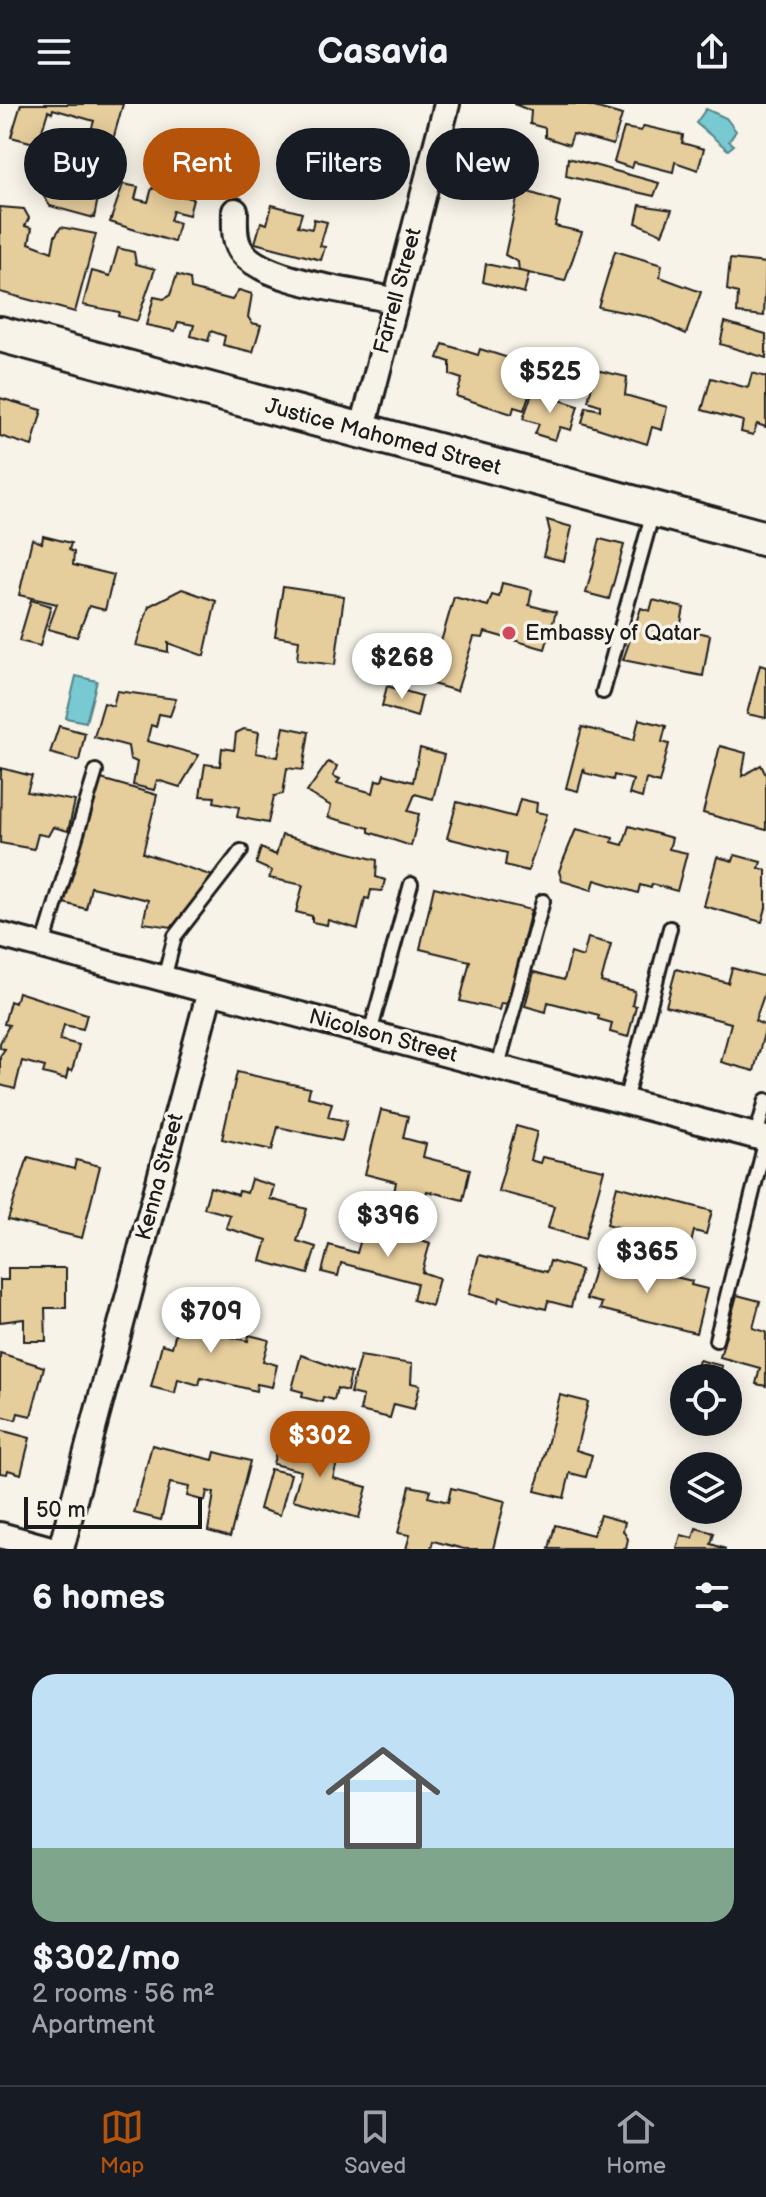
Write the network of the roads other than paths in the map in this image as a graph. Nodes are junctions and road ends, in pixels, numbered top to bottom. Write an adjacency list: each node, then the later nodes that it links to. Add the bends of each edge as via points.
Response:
1 (447, 104): 3 (street, Farrell Street)
2 (235, 211): 3 (street, via 241,251 257,265)
3 (396, 301): 5 (street, Farrell Street)
4 (0, 334): 5 (main road, Justice Mahomed Street)
5 (362, 431): 6 (main road, Justice Mahomed Street)
6 (654, 509): 7 (main road, Justice Mahomed Street); 8 (lane)
7 (766, 539)
8 (603, 692)
9 (96, 771): 15 (lane)
10 (241, 851): 16 (lane, via 175,936)
11 (411, 884): 18 (lane)
12 (543, 901): 19 (lane)
13 (670, 928): 21 (lane)
14 (0, 935): 15 (street, Nicolson Street)
15 (43, 946): 16 (street, Nicolson Street)
16 (164, 979): 17 (street, Nicolson Street)
17 (210, 991): 18 (street, Nicolson Street); 26 (street, Kenna Street)
18 (370, 1033): 19 (street, Nicolson Street)
19 (498, 1066): 21 (street, Nicolson Street)
20 (766, 1100): 22 (lane)
21 (625, 1101): 22 (street, Nicolson Street)
22 (763, 1138): 23 (lane)
23 (716, 1340)
24 (0, 1535): 25 (street)
25 (51, 1549)
26 (61, 1549)

